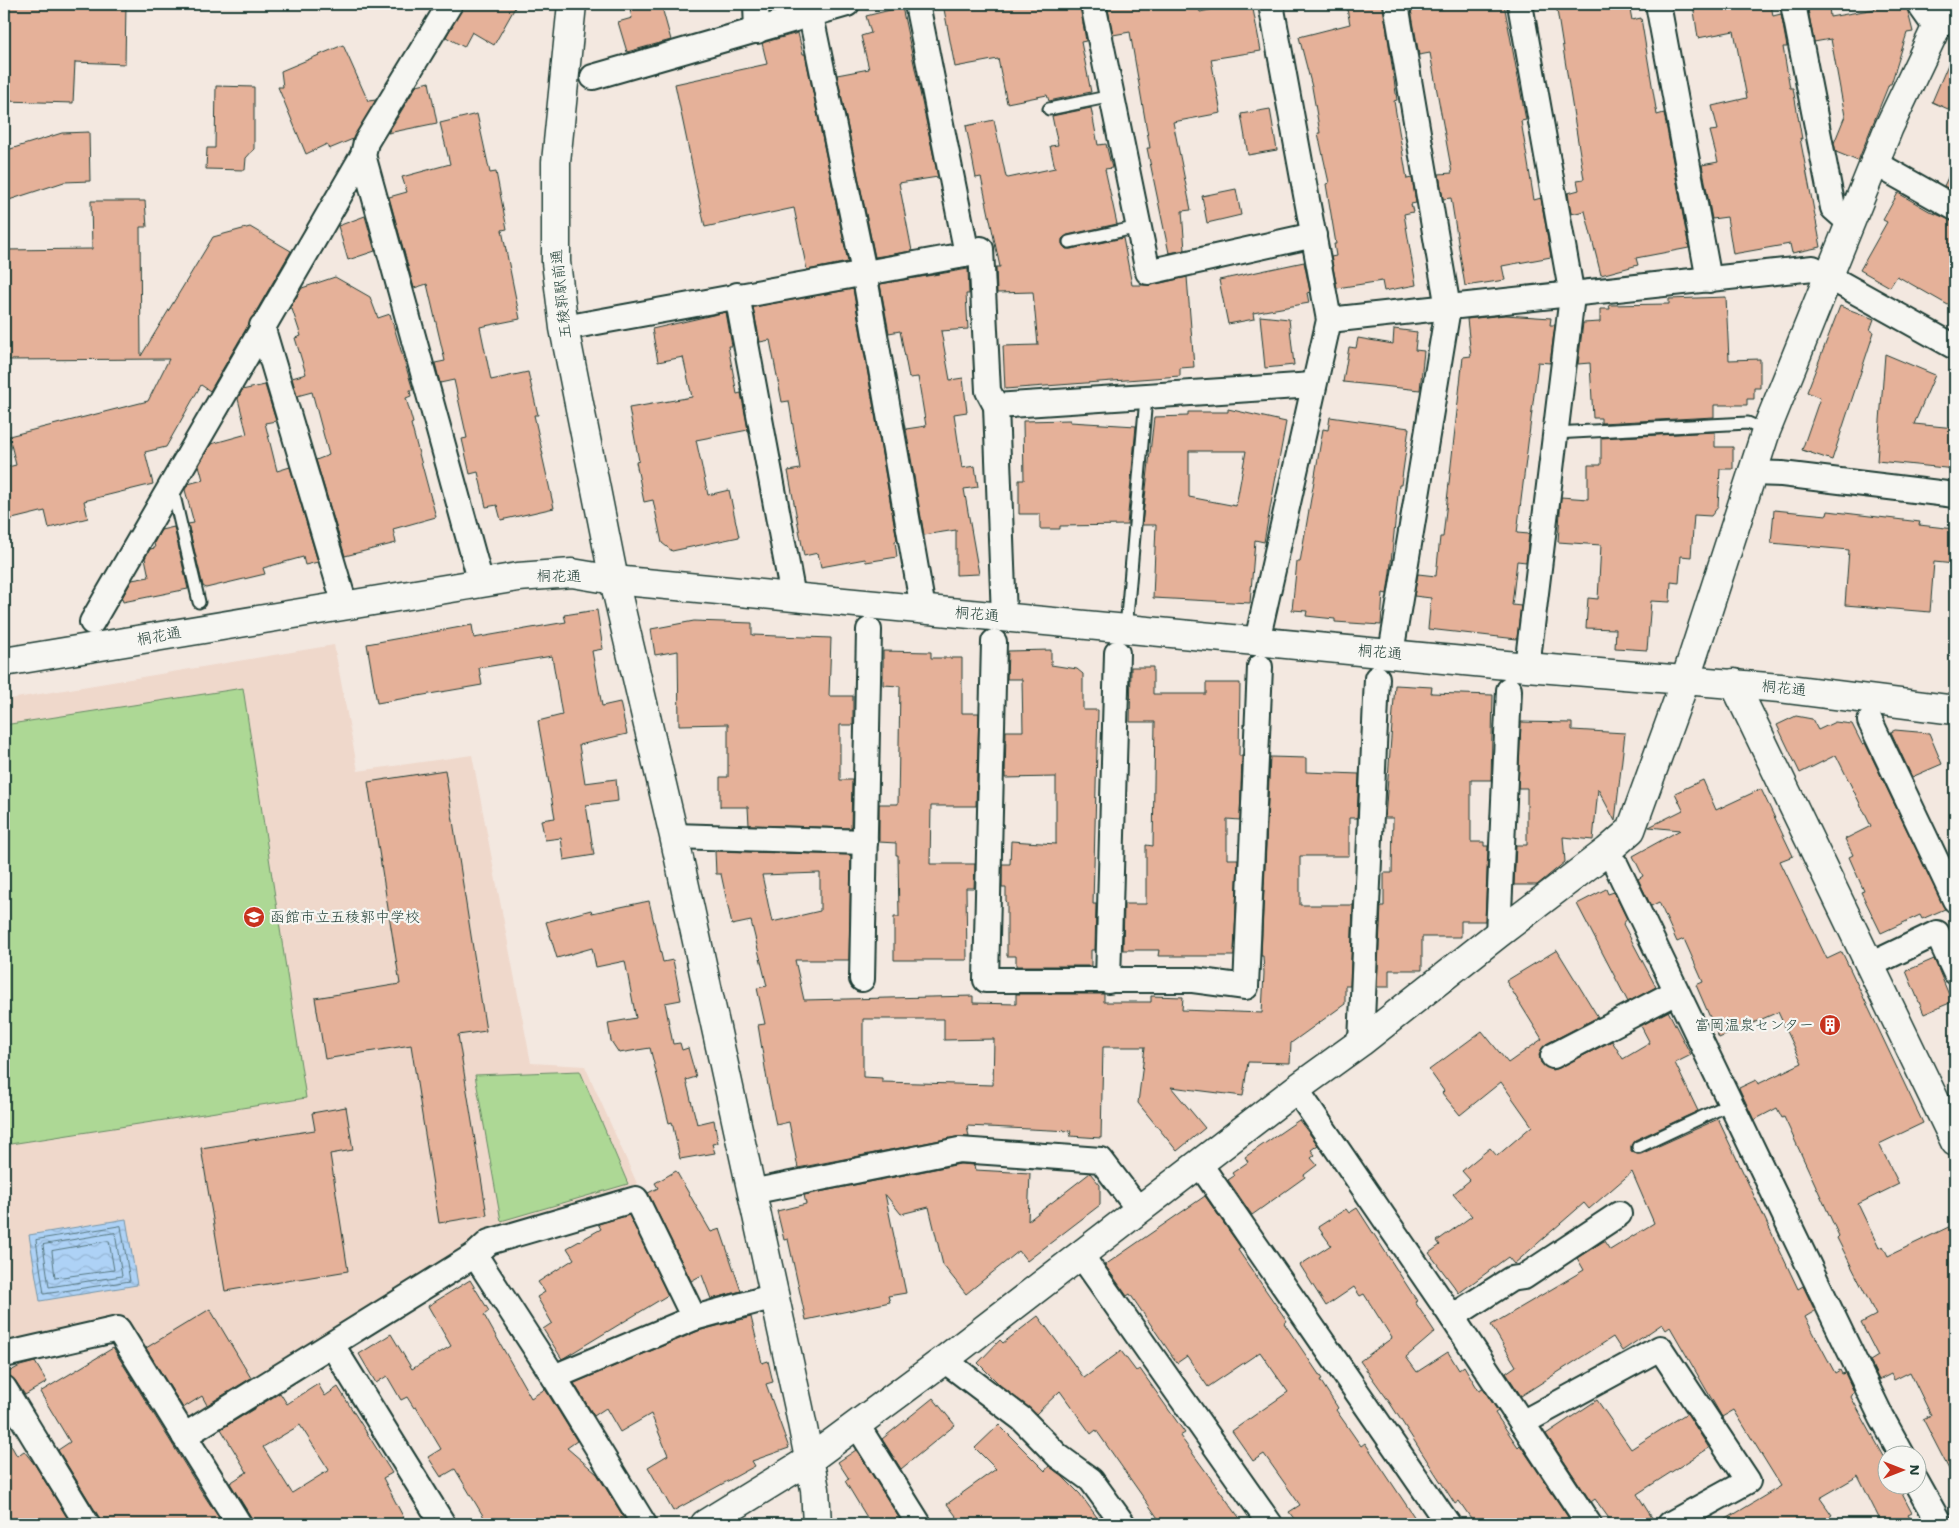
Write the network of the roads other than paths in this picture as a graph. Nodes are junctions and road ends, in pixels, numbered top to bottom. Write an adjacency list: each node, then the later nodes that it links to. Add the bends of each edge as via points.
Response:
1 (450, 4): 20 (street, via 366,142)
2 (572, 4): 36 (street, 五稜郭駅前通, via 556,162 556,262)
3 (756, 4): 16 (street)
4 (847, 4): 14 (street)
5 (917, 4): 27 (street)
6 (1092, 4): 18 (street)
7 (1271, 4): 25 (street)
8 (1396, 4): 33 (street)
9 (1520, 4): 32 (street)
10 (1658, 4): 30 (street)
11 (1793, 4): 23 (street, via 1833,208)
12 (1919, 4): 15 (street)
13 (1953, 4): 15 (street)
14 (811, 16): 16 (street); 28 (street)
15 (1936, 28): 21 (street)
16 (757, 31): 17 (street)
17 (593, 77)
18 (1112, 96): 19 (lane); 24 (street)
19 (1049, 109)
20 (363, 155): 35 (street); 47 (street)
21 (1875, 163): 22 (street); 23 (street)
22 (1955, 208)
23 (1850, 222): 29 (street)
24 (1139, 227): 25 (street, via 1148,272); 26 (lane)
25 (1314, 235): 34 (street)
26 (1069, 242)
27 (976, 252): 28 (street); 40 (street, via 988,391)
28 (864, 272): 31 (street); 51 (street)
29 (1829, 279): 30 (street, via 1813,268); 37 (street); 41 (street)
30 (1709, 280): 32 (street)
31 (737, 295): 36 (street); 48 (street)
32 (1572, 296): 33 (street); 42 (street)
33 (1448, 308): 34 (street); 59 (street)
34 (1329, 320): 38 (street)
35 (262, 326): 44 (street); 50 (street)
36 (564, 328): 46 (street, 五稜郭駅前通)
37 (1955, 348)
38 (1313, 384): 39 (street); 56 (street)
39 (1146, 398): 40 (street); 54 (lane)
40 (996, 406): 52 (street)
41 (1766, 431): 42 (lane, via 1748,423); 43 (street)
42 (1554, 433): 62 (street)
43 (1751, 473): 45 (street); 64 (street)
44 (172, 484): 49 (lane); 53 (street)
45 (1955, 495)
46 (614, 580): 47 (street, 桐花通, via 572,573 518,576); 48 (street, 桐花通); 69 (street, 五稜郭駅前通)
47 (481, 583): 50 (street, 桐花通)
48 (794, 596): 51 (street, 桐花通)
49 (199, 602)
50 (345, 605): 60 (street, 桐花通)
51 (923, 609): 52 (street, 桐花通)
52 (1004, 616): 54 (street, 桐花通)
53 (92, 622)
54 (1126, 628): 56 (street, 桐花通)
55 (868, 630): 70 (street)
56 (1257, 641): 59 (street, 桐花通)
57 (994, 642): 78 (street, via 986,980)
58 (1117, 653): 78 (street)
59 (1391, 653): 62 (street, 桐花通)
60 (4, 662)
61 (1260, 667): 78 (street, via 1246,987 1193,980)
62 (1527, 667): 64 (street, 桐花通)
63 (1378, 678): 80 (street)
64 (1684, 681): 65 (street, 桐花通); 74 (street, via 1631,830)
65 (1734, 683): 67 (street, 桐花通); 75 (street)
66 (1509, 690): 74 (street)
67 (1955, 710)
68 (1870, 721): 72 (street)
69 (674, 836): 70 (street); 87 (street, 五稜郭駅前通)
70 (865, 842): 77 (street)
71 (1616, 865): 79 (street)
72 (1955, 900)
73 (1946, 928): 75 (street); 76 (street)
74 (1498, 934): 80 (street)
75 (1870, 965): 84 (street)
76 (1955, 972)
77 (862, 979)
78 (1108, 980)
79 (1676, 992): 81 (street); 83 (street)
80 (1361, 1042): 82 (street)
81 (1553, 1056)
82 (1296, 1089): 86 (street); 94 (street)
83 (1730, 1104): 85 (lane); 103 (street)
84 (1955, 1142)
85 (1638, 1147)
86 (1199, 1163): 88 (street); 115 (street)
87 (751, 1192): 88 (street, via 959,1150 1101,1160); 92 (street, 五稜郭駅前通)
88 (1139, 1210): 91 (street)
89 (1618, 1214): 94 (street, via 1524,1277 1511,1279)
90 (475, 1255): 93 (street, via 489,1242 636,1199); 95 (street); 98 (street)
91 (1081, 1255): 97 (street); 106 (street)
92 (774, 1296): 93 (street); 104 (street, 五稜郭駅前通)
93 (694, 1318): 98 (street)
94 (1452, 1318): 100 (street)
95 (332, 1344): 102 (street); 109 (street)
96 (4, 1355): 102 (street, via 118,1329)
97 (944, 1360): 101 (street); 114 (street, via 1022,1419 1058,1456 1091,1480)
98 (554, 1376): 110 (street)
99 (4, 1388): 107 (street)
100 (1522, 1423): 116 (street); 117 (street, via 1660,1348 1748,1481)
101 (857, 1425): 104 (street); 113 (street)
102 (184, 1436): 108 (street)
103 (1897, 1446)
104 (810, 1460): 111 (street); 112 (street, 五稜郭駅前通)
105 (1924, 1496): 118 (street)
106 (1267, 1523)
107 (88, 1524)
108 (239, 1524)
109 (443, 1524)
110 (644, 1524)
111 (705, 1524)
112 (817, 1524)
113 (918, 1524)
114 (1123, 1524)
115 (1448, 1524)
116 (1589, 1524)
117 (1670, 1524)
118 (1940, 1524)

